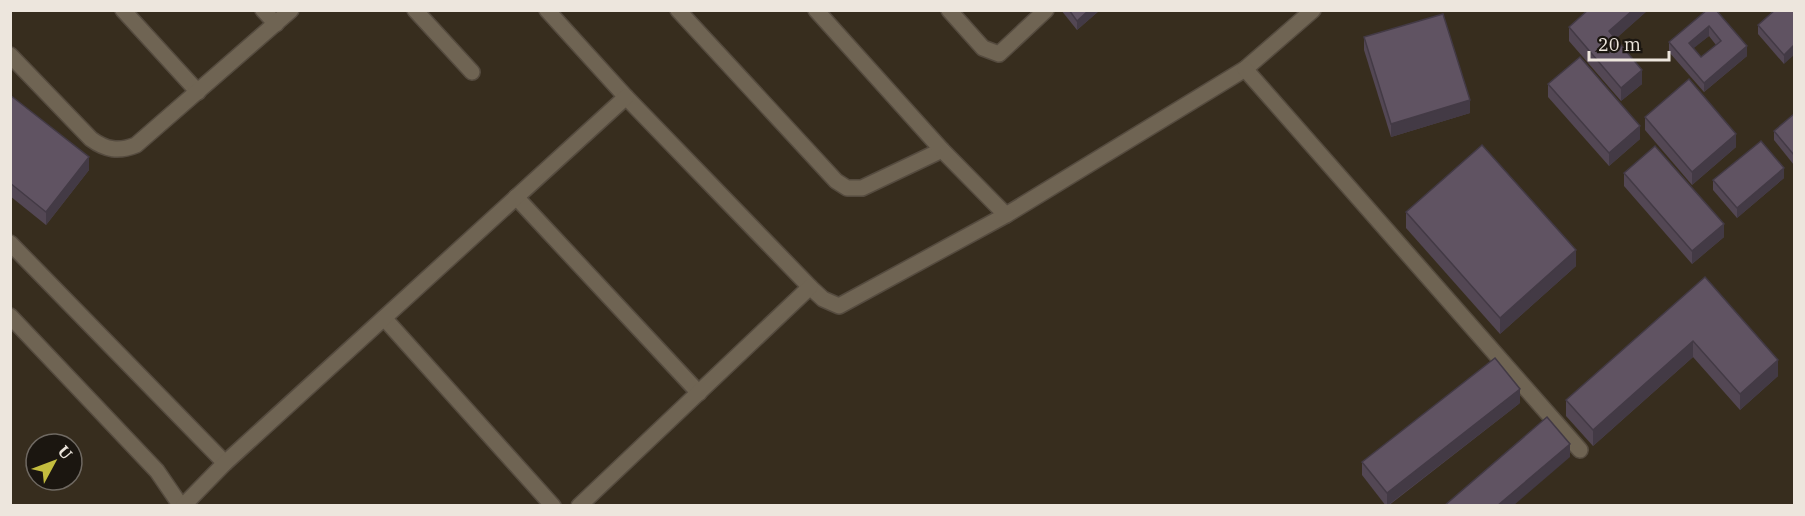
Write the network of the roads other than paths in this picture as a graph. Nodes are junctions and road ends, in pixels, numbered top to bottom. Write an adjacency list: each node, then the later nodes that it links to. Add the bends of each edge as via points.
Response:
1 (123, 10): 15 (street)
2 (263, 10): 11 (street)
3 (291, 10): 11 (street)
4 (415, 10): 14 (street)
5 (547, 10): 16 (street)
6 (678, 10): 17 (street, via 836,181 847,188 862,188)
7 (816, 10): 17 (street)
8 (949, 10): 9 (street, via 983,48 999,54)
9 (1046, 10)
10 (1313, 10): 13 (street)
11 (276, 24): 15 (street)
12 (10, 55): 15 (street, via 91,139 113,150 136,145)
13 (1245, 69): 19 (street); 25 (street)
14 (472, 72)
15 (198, 92)
16 (626, 97): 18 (street); 21 (street)
17 (942, 150): 19 (street)
18 (516, 197): 23 (street); 24 (street)
19 (1006, 215): 21 (street, via 839,306 823,299)
20 (10, 243): 26 (street)
21 (810, 286): 24 (street)
22 (10, 315): 27 (street, via 157,471)
23 (384, 318): 26 (street); 28 (street)
24 (699, 393): 29 (street)
25 (1580, 450)
26 (225, 463): 27 (street)
27 (182, 506)
28 (553, 506)
29 (579, 506)

